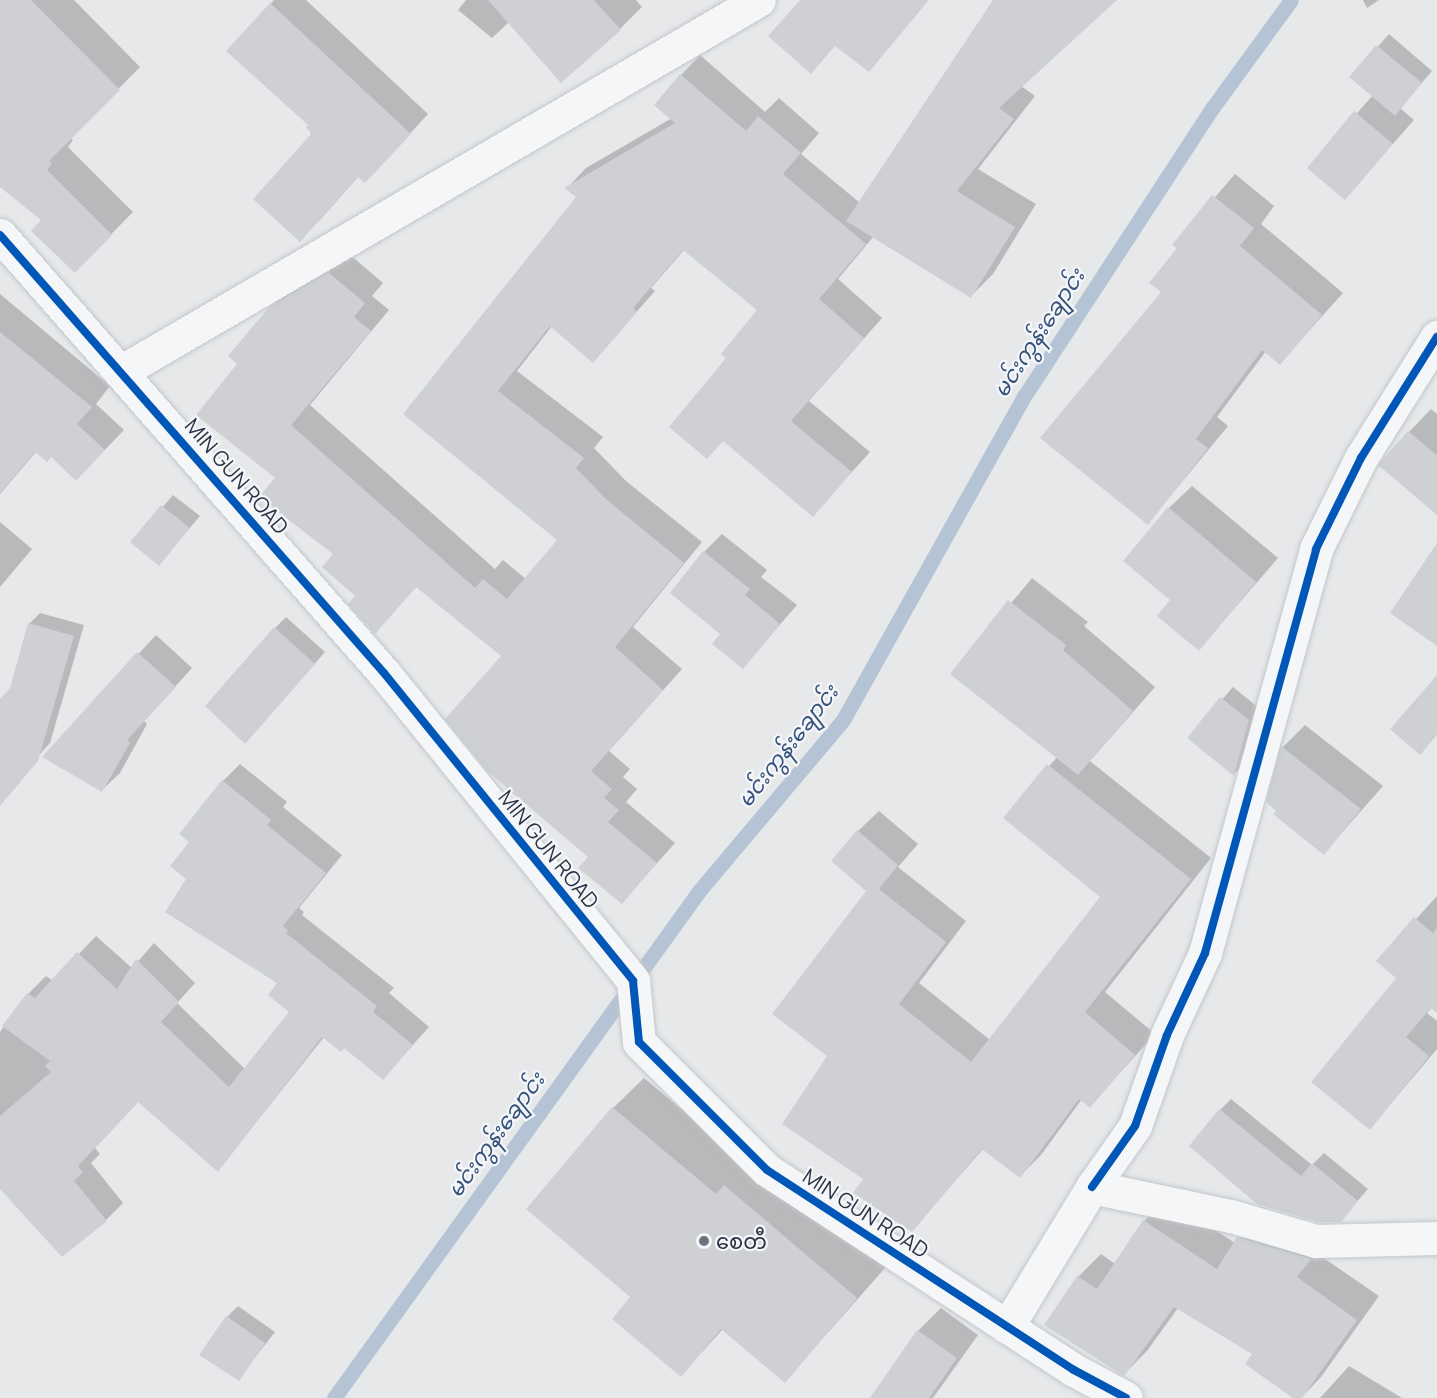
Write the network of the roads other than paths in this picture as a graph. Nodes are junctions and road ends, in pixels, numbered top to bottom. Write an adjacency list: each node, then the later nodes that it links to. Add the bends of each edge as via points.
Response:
1 (745, 3): 4 (street)
2 (0, 235): 4 (street, MIN GUN ROAD)
3 (1437, 337): 5 (street, via 1361,458 1316,549 1205,953 1167,1035 1135,1126)
4 (122, 371): 7 (street, MIN GUN ROAD, via 384,673 633,981 639,1042 767,1170)
5 (1092, 1187): 6 (street, via 1231,1216 1316,1241); 7 (street)
6 (1437, 1238)
7 (1006, 1327): 8 (street, MIN GUN ROAD)
8 (1126, 1398)

